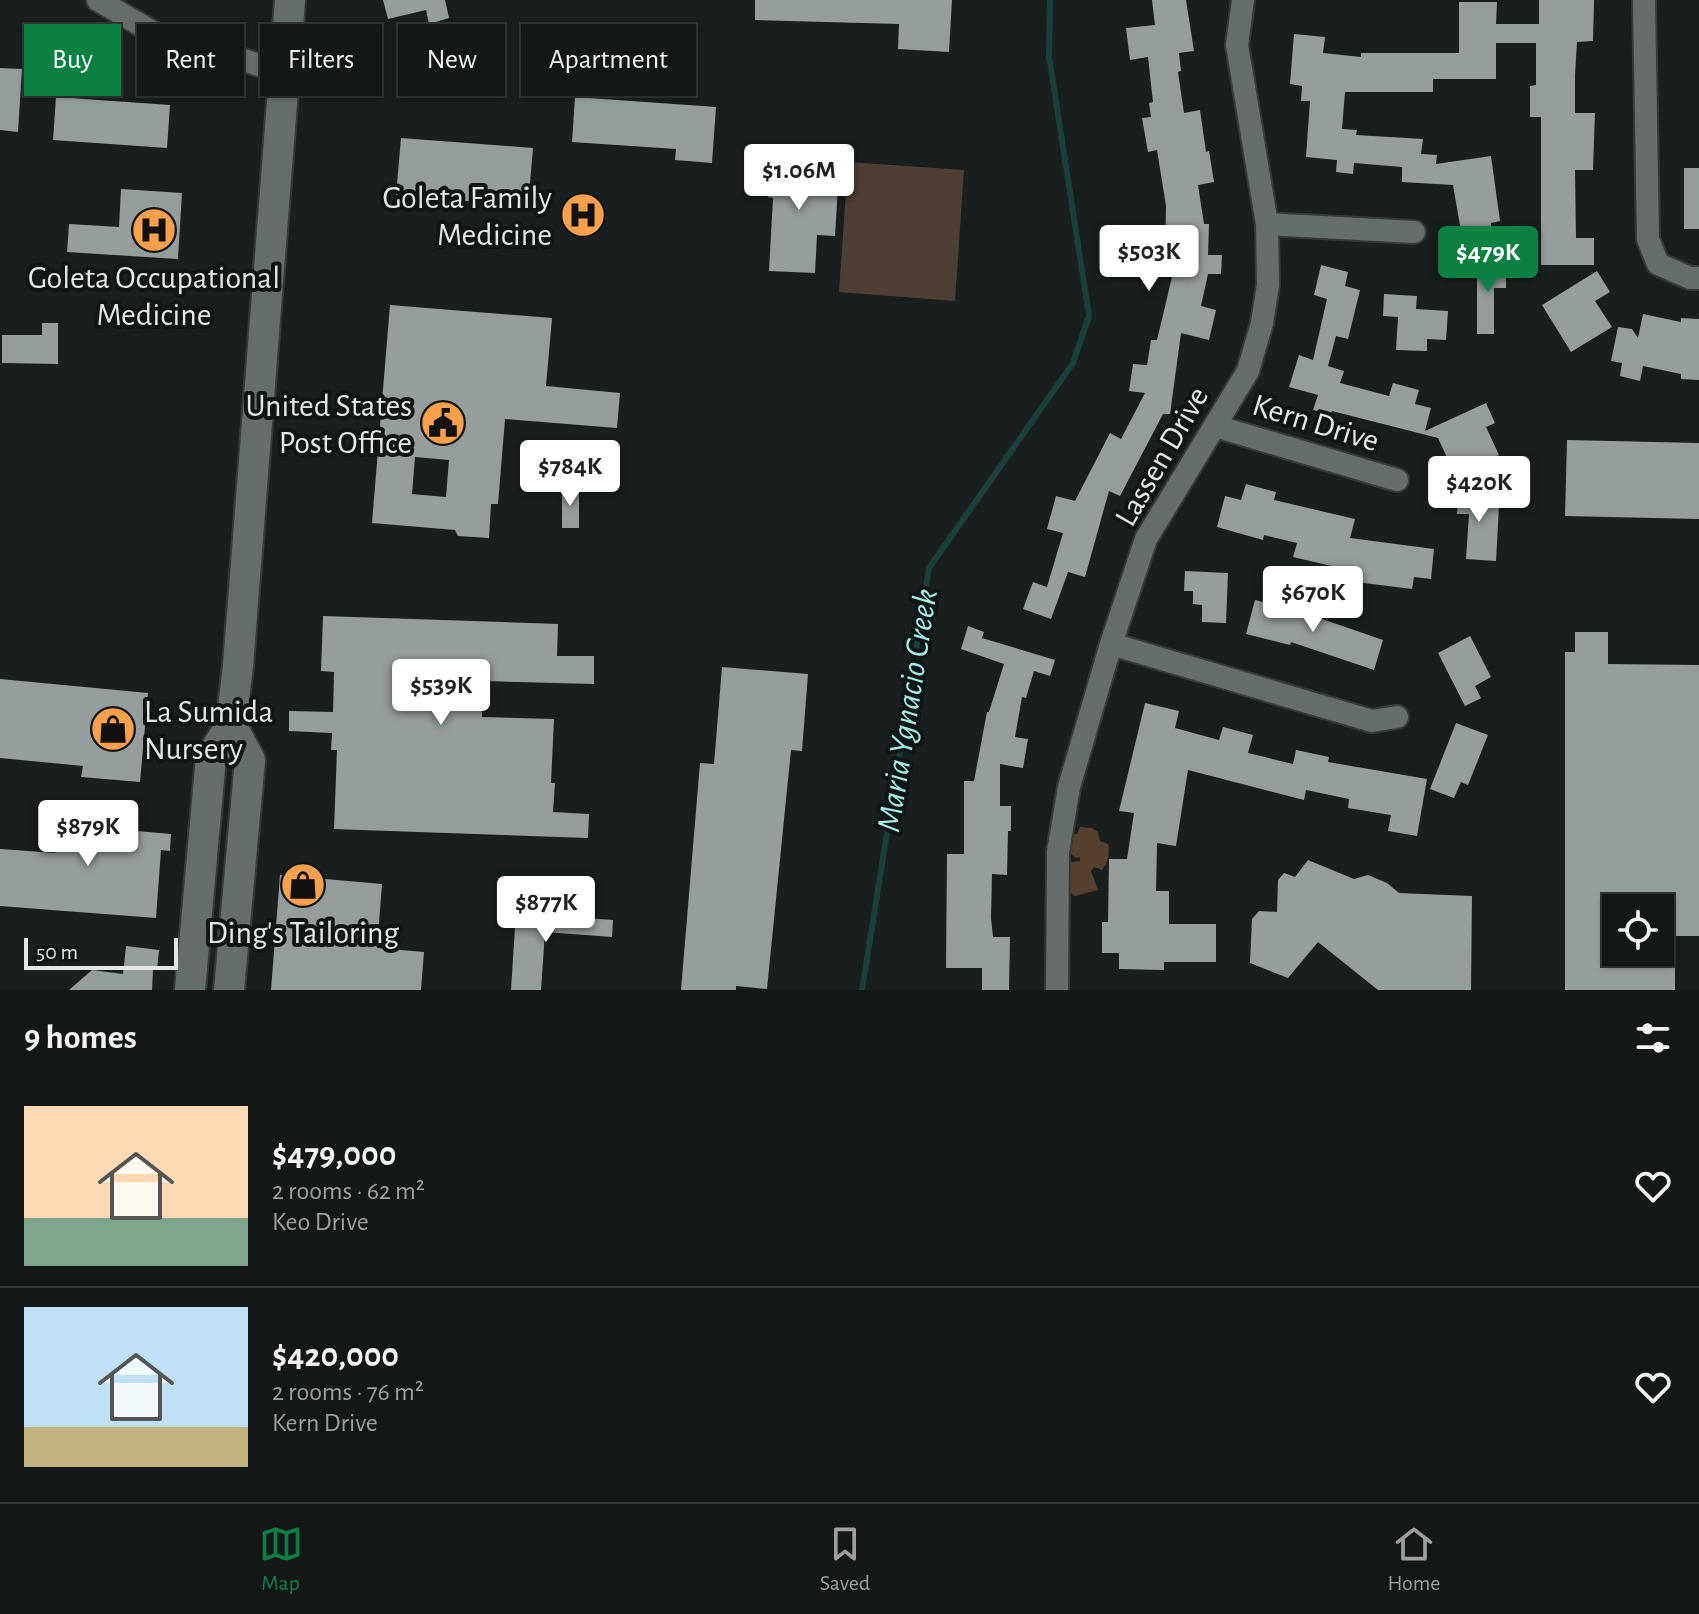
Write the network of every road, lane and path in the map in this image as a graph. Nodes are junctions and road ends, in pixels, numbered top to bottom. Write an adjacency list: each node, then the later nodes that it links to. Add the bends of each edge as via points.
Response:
1 (98, 0): 6 (street, via 185,51)
2 (290, 0): 5 (main road)
3 (1243, 0): 8 (street, Lassen Drive, via 1237,45)
4 (1644, 0): 10 (street, via 1648,239 1658,264)
5 (288, 24)
6 (260, 65)
7 (283, 96): 15 (main road)
8 (1267, 224): 9 (street); 11 (street, Lassen Drive, via 1268,285 1262,323 1248,371)
9 (1414, 232)
10 (1699, 278)
11 (1215, 426): 12 (street, Kern Drive); 13 (street, Lassen Drive, via 1146,539)
12 (1397, 480)
13 (1111, 644): 14 (street, via 1372,721); 18 (street, Lassen Drive, via 1069,787 1058,852)
14 (1397, 717)
15 (231, 725): 16 (main road, via 211,757); 17 (main road, via 250,760)
16 (190, 990)
17 (229, 990)
18 (1057, 990)

